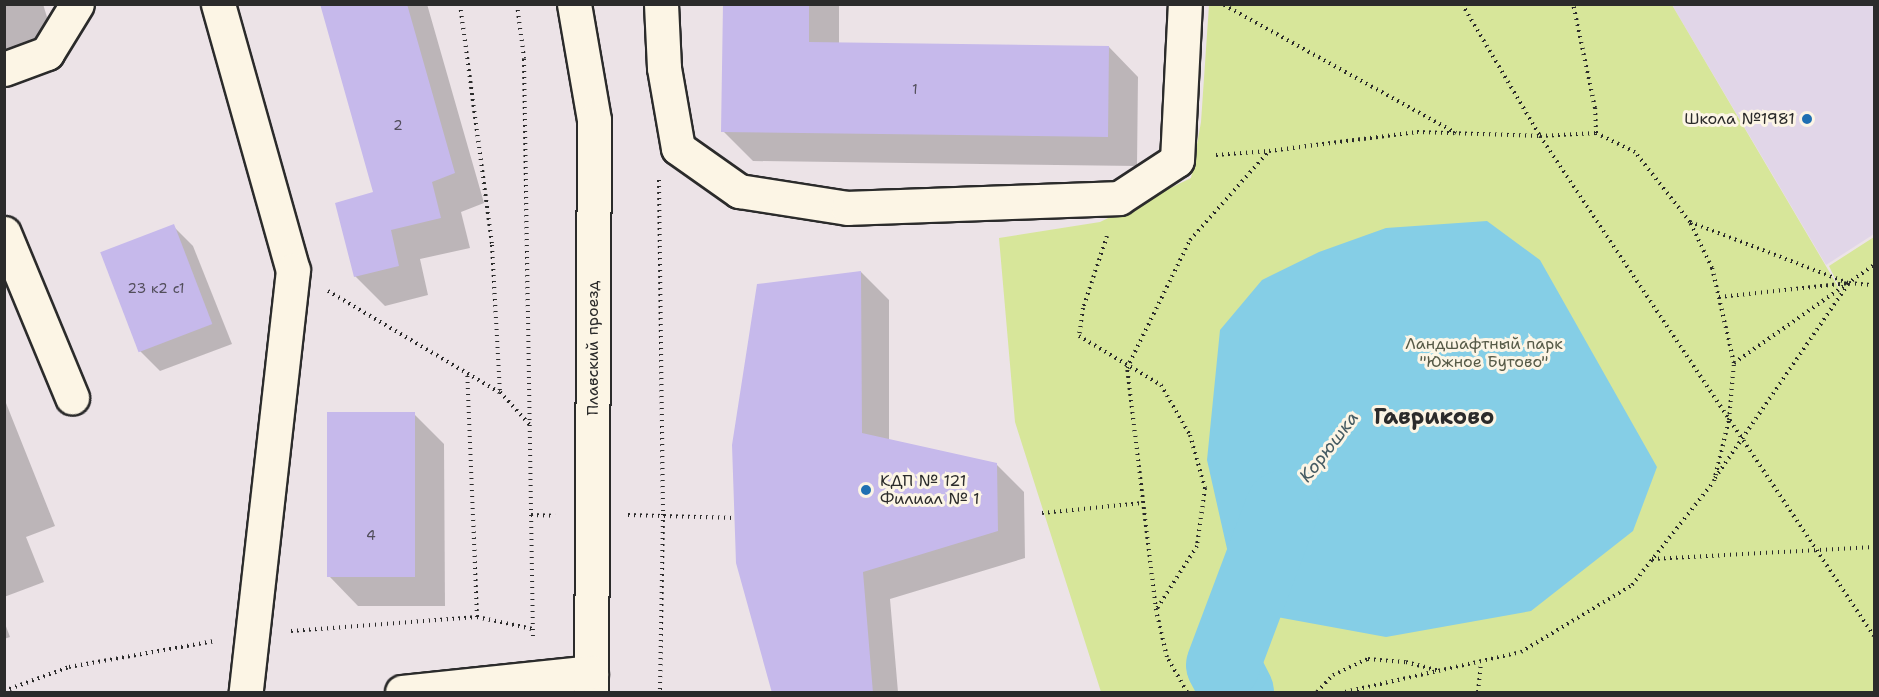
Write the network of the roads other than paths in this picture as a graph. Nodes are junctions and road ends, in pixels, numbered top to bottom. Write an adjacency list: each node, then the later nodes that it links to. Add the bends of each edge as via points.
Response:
1 (77, 4): 6 (street, via 47,53)
2 (218, 4): 10 (street, via 293,270)
3 (574, 4): 9 (street, Плавский проезд, via 594,120)
4 (661, 4): 5 (street, via 664,68 678,148 739,191 848,208 1119,198 1177,160)
5 (1185, 4)
6 (4, 69)
7 (4, 233): 8 (street)
8 (72, 397)
9 (591, 682): 11 (street, via 534,678)
10 (246, 693)
11 (402, 693)

